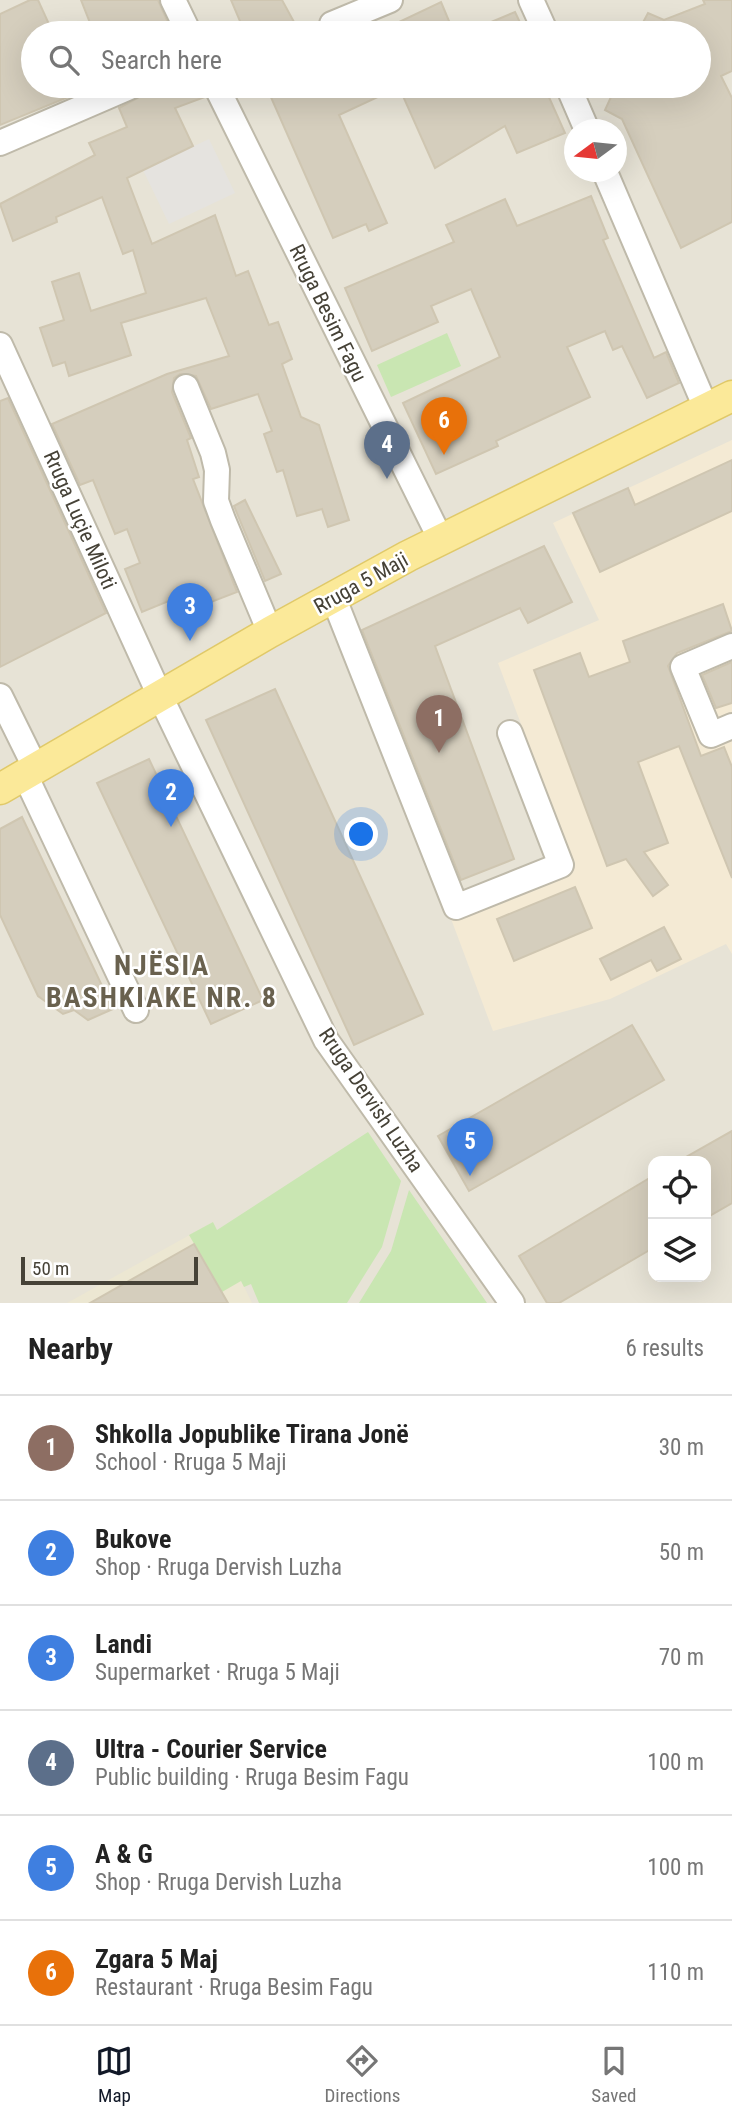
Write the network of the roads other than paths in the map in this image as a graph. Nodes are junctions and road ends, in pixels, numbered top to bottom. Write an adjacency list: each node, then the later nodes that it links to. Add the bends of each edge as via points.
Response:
1 (173, 0): 4 (street)
2 (390, 0): 5 (street)
3 (531, 0): 6 (street)
4 (183, 21)
5 (339, 21)
6 (541, 21)
7 (104, 98): 11 (street)
8 (222, 98): 16 (street, Rruga Besim Fagu)
9 (573, 98): 10 (street)
10 (582, 119)
11 (0, 143)
12 (610, 182): 15 (street)
13 (0, 345): 21 (street, Rruga Luçie Miloti)
14 (186, 387): 18 (street, via 213,453 216,501)
15 (719, 402): 16 (main road, Rruga 5 Maji)
16 (440, 540): 17 (main road, Rruga 5 Maji)
17 (334, 599): 18 (main road, Rruga 5 Maji); 23 (street, via 456,907 561,865)
18 (270, 632): 21 (main road, Rruga 5 Maji)
19 (732, 646): 22 (street, via 683,667 711,736)
20 (0, 695): 24 (street)
21 (160, 696): 24 (main road, Rruga 5 Maji); 26 (street, Rruga Dervish Luzha, via 326,1040)
22 (732, 726)
23 (510, 733)
24 (20, 778): 25 (street)
25 (136, 1010)
26 (512, 1303)

